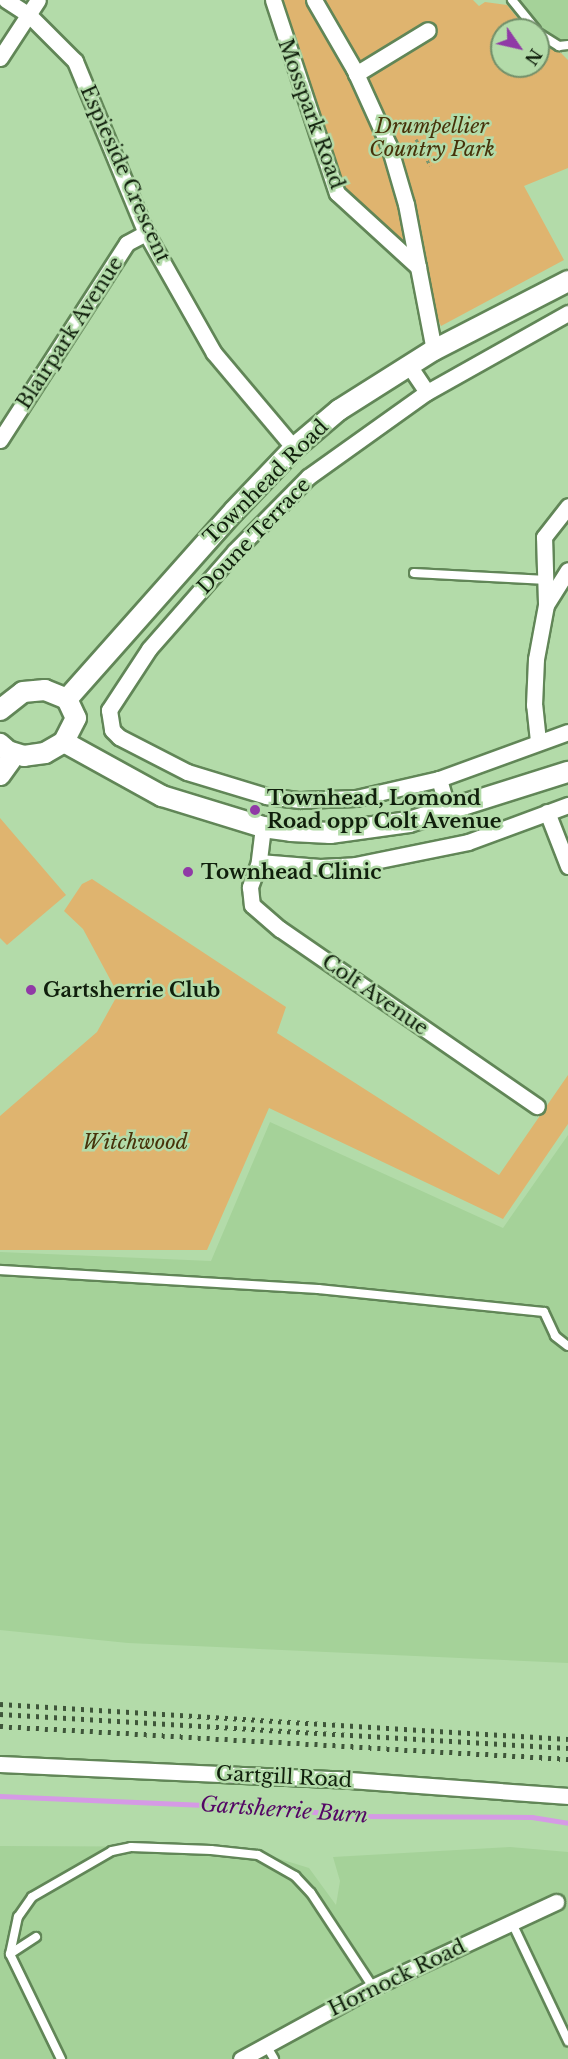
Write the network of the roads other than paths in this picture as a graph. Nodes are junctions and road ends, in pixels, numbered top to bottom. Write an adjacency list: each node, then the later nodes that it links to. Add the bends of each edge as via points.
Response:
1 (6, 0): 6 (street, Espieside Crescent)
2 (38, 0): 6 (street)
3 (273, 0): 14 (street, Mosspark Road, via 337,194)
4 (314, 0): 12 (street)
5 (512, 0): 7 (lane)
6 (29, 15): 11 (street); 13 (street, Espieside Crescent, via 75,61)
7 (526, 18)
8 (428, 30): 12 (street)
9 (550, 40): 10 (lane, via 559,46)
10 (568, 45)
11 (0, 58)
12 (356, 74): 14 (street, via 389,146)
13 (146, 232): 20 (street, Blairpark Avenue, via 127,243); 21 (street, Espieside Crescent, via 214,354)
14 (418, 267): 17 (street)
15 (568, 281): 17 (street, Townhead Road)
16 (568, 313): 19 (street, Doune Terrace)
17 (434, 350): 18 (street, Townhead Road)
18 (410, 367): 19 (street); 21 (street, Townhead Road, via 339,410)
19 (427, 392): 35 (street, Doune Terrace, via 350,445 292,493 150,649 109,710 112,730 136,748 187,772 266,796 357,798)
20 (0, 440)
21 (294, 448): 27 (street, Townhead Road)
22 (568, 506): 25 (street, via 544,537)
23 (568, 570): 26 (street)
24 (414, 573): 25 (lane)
25 (548, 580): 26 (street)
26 (546, 605): 30 (street, via 536,659 534,705)
27 (67, 699): 28 (street, via 34,690 14,697); 31 (street, via 76,718)
28 (0, 710)
29 (568, 732): 30 (street)
30 (538, 741): 35 (street)
31 (64, 742): 32 (street, via 34,756); 39 (street, via 162,796)
32 (8, 749): 34 (street)
33 (568, 772): 37 (street)
34 (0, 775)
35 (439, 779): 37 (street)
36 (568, 805): 38 (street)
37 (448, 811): 39 (street, via 409,822 330,833)
38 (547, 812): 40 (street, via 468,842 395,859 320,867); 41 (street)
39 (263, 828): 40 (street, Colt Avenue)
40 (259, 862): 42 (street, Colt Avenue, via 250,887 252,905)
41 (568, 866)
42 (537, 1106)
43 (0, 1270): 44 (lane, via 318,1289 544,1312 555,1336)
44 (568, 1346)
45 (0, 1764): 46 (street, Gartgill Road, via 336,1779)
46 (568, 1796)
47 (556, 1902): 48 (street, Hornock Road)
48 (512, 1923): 51 (street, Hornock Road); 52 (lane)
49 (36, 1937): 50 (lane)
50 (10, 1954): 51 (lane, via 18,1917 32,1897 112,1851 131,1847 211,1850 258,1855 295,1876 311,1893); 54 (lane)
51 (373, 1987): 53 (street, Hornock Road)
52 (568, 2041)
53 (266, 2043): 55 (street, Hornock Road); 56 (lane)
54 (61, 2059)
55 (241, 2059)
56 (274, 2059)

